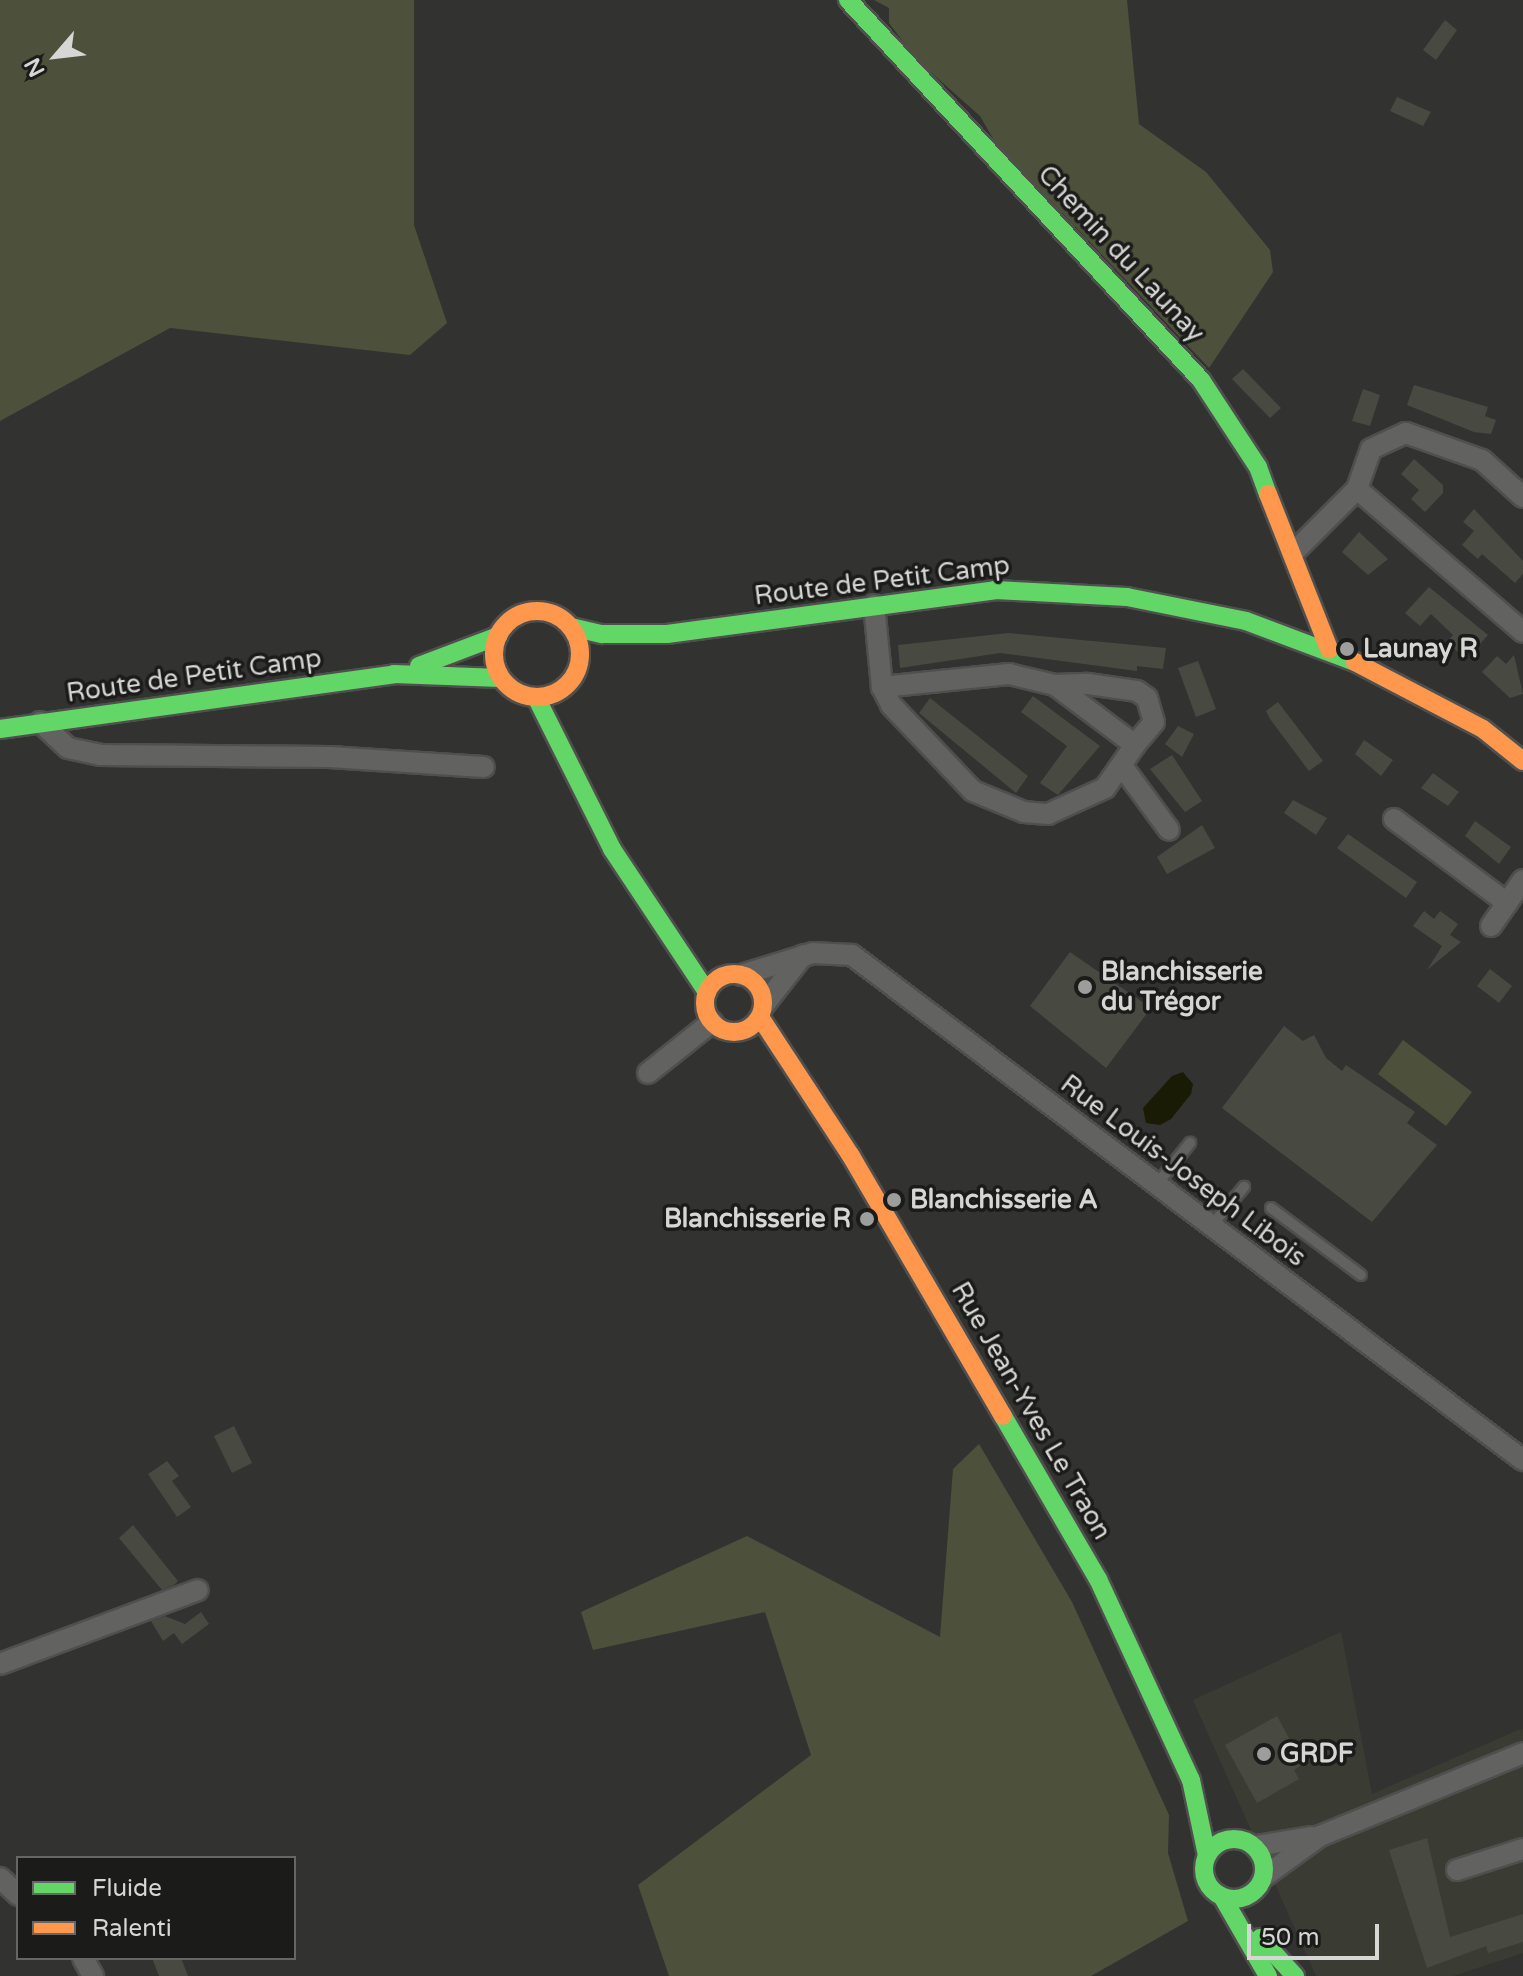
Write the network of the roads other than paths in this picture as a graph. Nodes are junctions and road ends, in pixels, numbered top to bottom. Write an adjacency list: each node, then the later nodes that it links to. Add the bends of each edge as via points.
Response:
1 (848, 0): 4 (main road, Chemin du Launay, via 1194,371 1258,467)
2 (1357, 489): 3 (street, via 1371,449 1406,433 1482,460); 4 (street); 9 (street)
3 (1523, 497)
4 (1294, 552): 5 (main road, Chemin du Launay)
5 (1304, 580): 7 (main road); 12 (main road, Chemin du Launay)
6 (874, 605): 7 (main road, Route de Petit Camp, via 995,590 1064,591 1127,597 1246,621); 10 (main road, Route de Petit Camp); 17 (street)
7 (1291, 621): 12 (main road, Route de Petit Camp)
8 (571, 627): 10 (main road, Route de Petit Camp, via 602,634); 11 (main road, via 557,615 529,611 505,624); 13 (main road)
9 (1523, 632)
10 (667, 634): 13 (main road, Route de Petit Camp)
11 (498, 636): 14 (main road, Route de Petit Camp); 15 (main road, via 494,661)
12 (1329, 649): 23 (main road, Route de Petit Camp, via 1483,729)
13 (580, 664): 18 (main road)
14 (394, 674): 15 (main road, Route de Petit Camp); 20 (main road, Route de Petit Camp)
15 (500, 678): 19 (main road, via 522,695)
16 (1055, 685): 17 (street, via 1009,674); 22 (street); 22 (street, via 1088,684 1137,691 1147,698 1154,722)
17 (882, 687): 24 (street, via 891,705 973,791 1024,812 1048,814 1089,798)
18 (564, 688): 19 (main road); 26 (main road)
19 (536, 697): 26 (main road)
20 (40, 722): 21 (main road, Route de Petit Camp); 25 (street, via 68,748 100,755 329,757)
21 (0, 729)
22 (1135, 745): 24 (street)
23 (1523, 761)
24 (1122, 766): 28 (street)
25 (484, 767)
26 (571, 768): 32 (main road, via 612,849)
27 (1394, 819): 30 (street)
28 (1169, 830)
29 (1523, 880): 30 (street)
30 (1507, 903): 31 (street)
31 (1491, 926)
32 (669, 928): 34 (main road); 35 (main road)
33 (803, 955): 34 (street, Rue Louis-Joseph Libois); 36 (street); 42 (street, Rue Louis-Joseph Libois, via 852,955)
34 (734, 975): 35 (main road); 36 (main road, via 760,989)
35 (707, 992): 37 (main road)
36 (762, 1011): 38 (main road); 40 (main road, Rue Jean-Yves Le Traon)
37 (712, 1022): 38 (main road); 39 (street)
38 (739, 1033): 40 (main road)
39 (648, 1073)
40 (809, 1090): 51 (main road, Rue Jean-Yves Le Traon, via 1098,1579)
41 (1190, 1143): 42 (lane)
42 (1157, 1184): 45 (street, Rue Louis-Joseph Libois)
43 (1244, 1187): 45 (lane)
44 (1271, 1208): 46 (lane)
45 (1212, 1225): 47 (street, Rue Louis-Joseph Libois)
46 (1361, 1275)
47 (1523, 1460)
48 (198, 1590): 49 (street)
49 (0, 1664)
50 (1523, 1753): 52 (street)
51 (1191, 1780): 53 (main road); 56 (main road, Rue Jean-Yves Le Traon)
52 (1320, 1836): 54 (street); 59 (street)
53 (1232, 1838): 54 (main road); 56 (main road)
54 (1256, 1846): 59 (main road)
55 (1523, 1849): 57 (street)
56 (1207, 1855): 61 (main road, via 1206,1880)
57 (1457, 1870)
58 (0, 1878): 60 (street)
59 (1260, 1884): 61 (main road, via 1245,1898); 62 (main road)
60 (16, 1893)
61 (1223, 1898): 63 (main road)
62 (1260, 1938): 63 (main road); 64 (main road)
63 (1265, 1968)
64 (1295, 1976)

